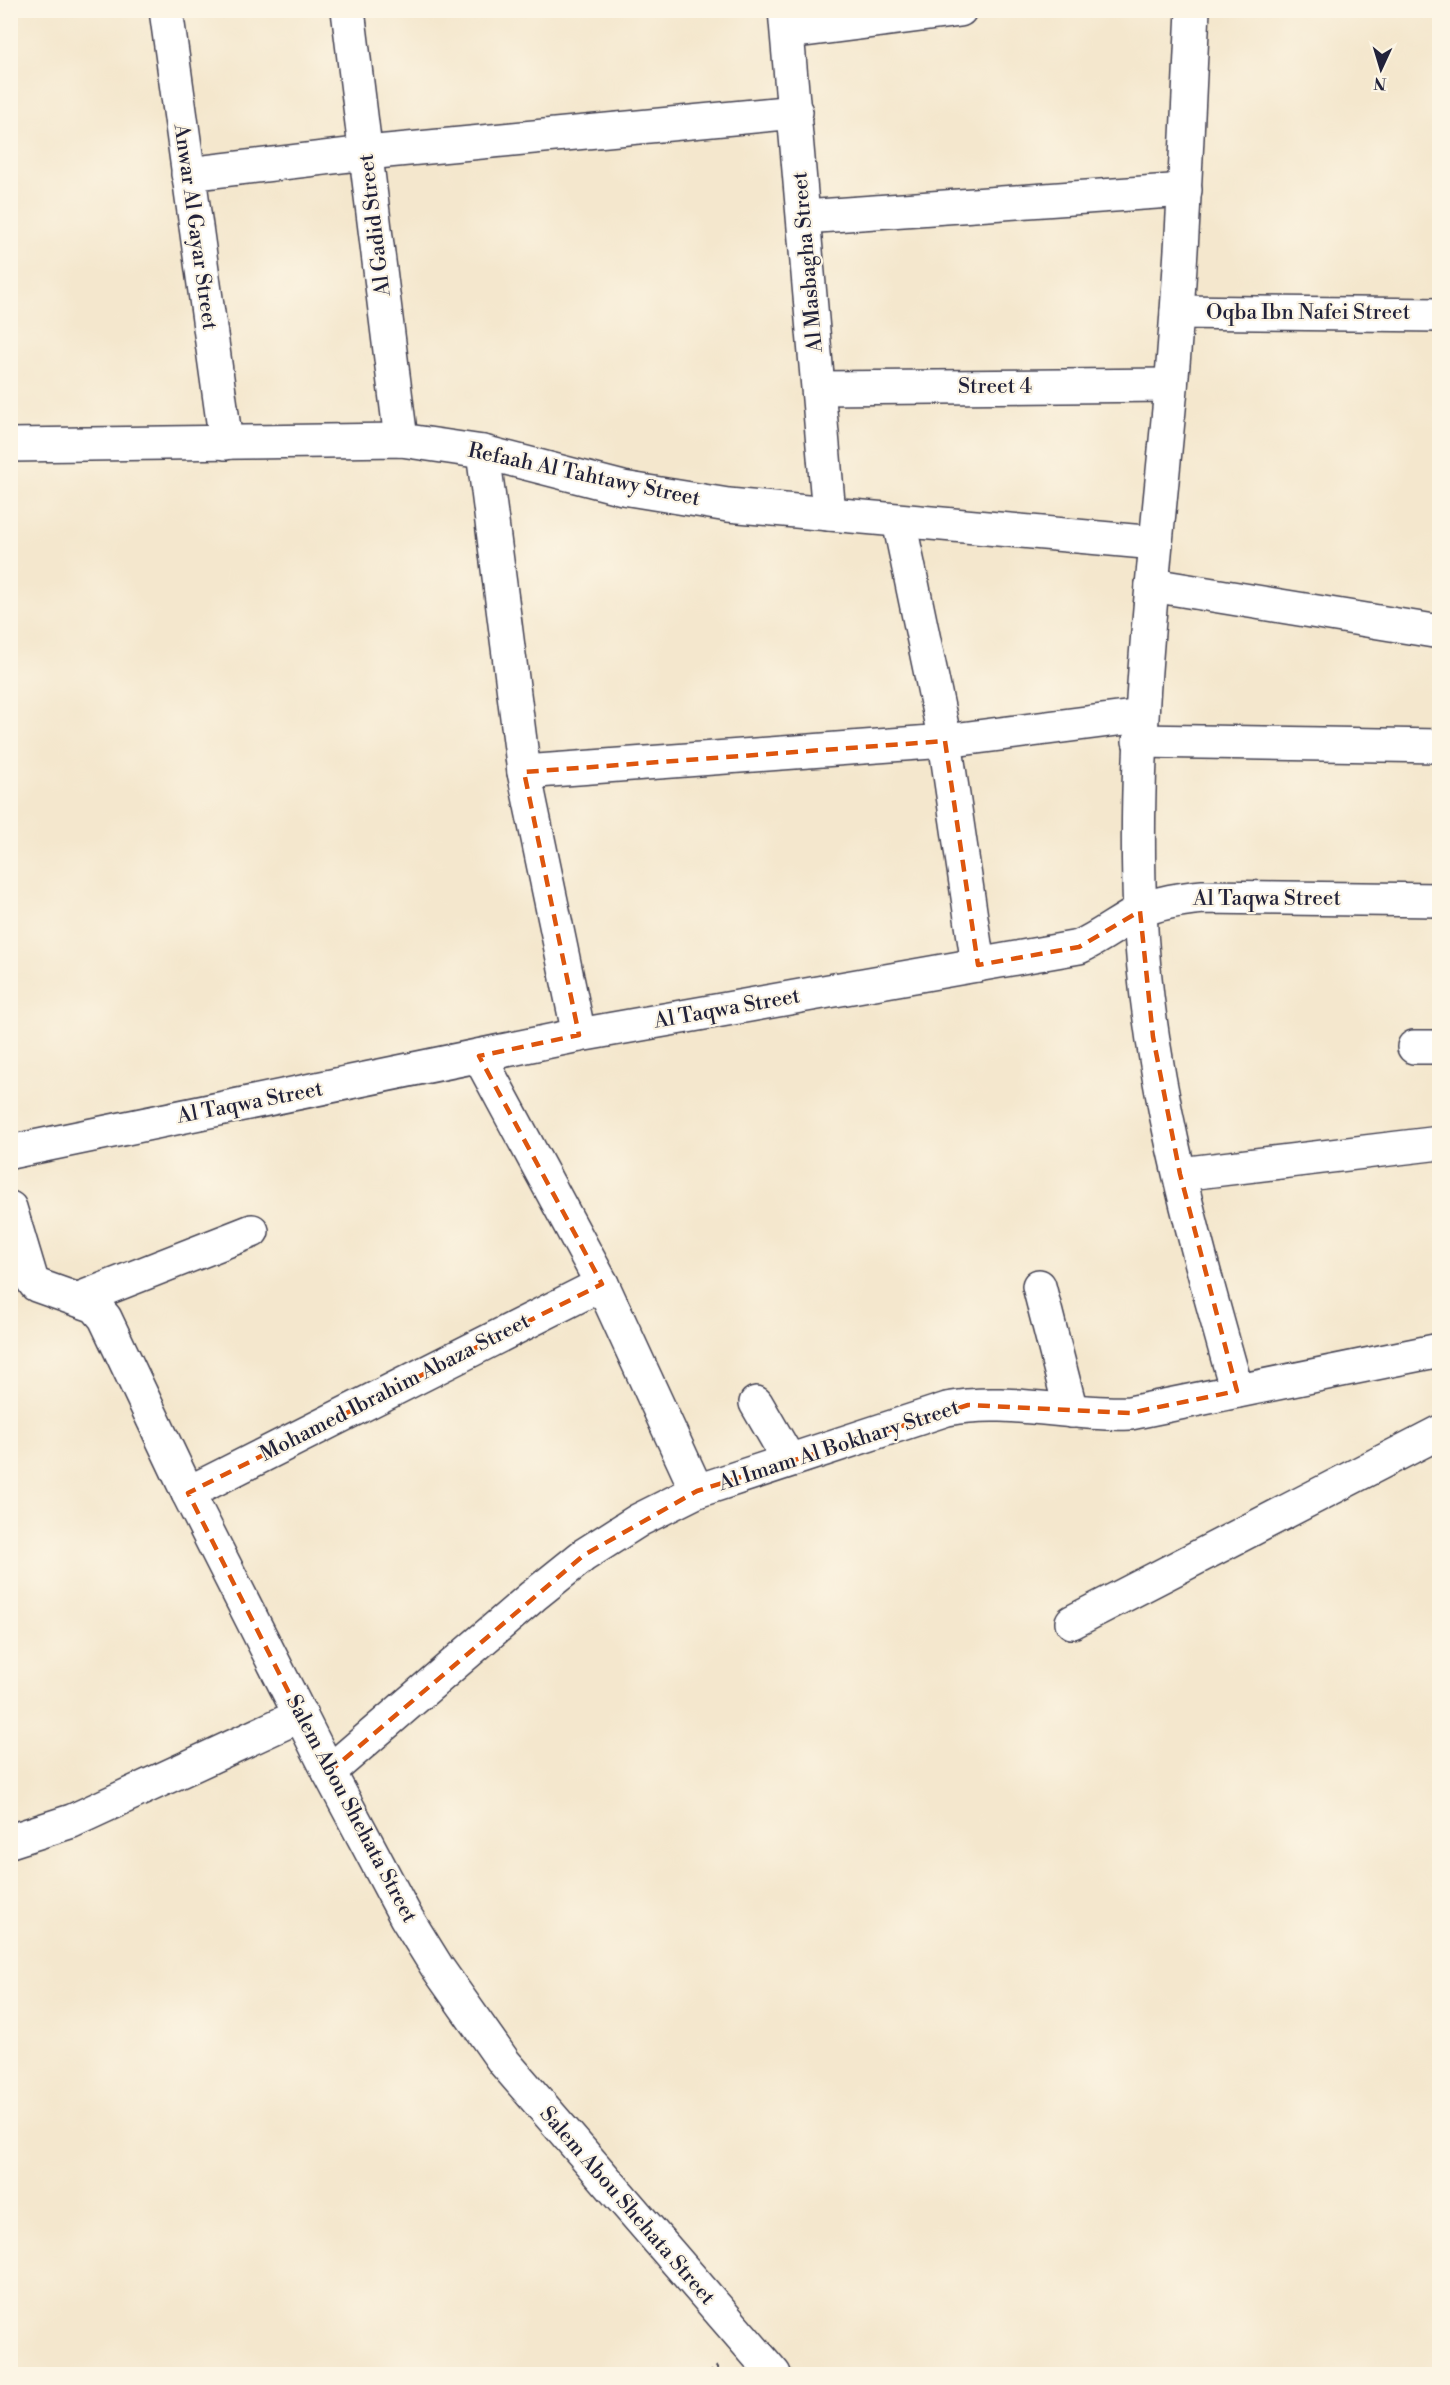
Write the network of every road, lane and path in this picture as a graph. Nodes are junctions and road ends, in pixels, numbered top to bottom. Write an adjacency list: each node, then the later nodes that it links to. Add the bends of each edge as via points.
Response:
1 (166, 10): 8 (street, Anwar Al Gayar Street)
2 (348, 10): 7 (street, Al Gadid Street)
3 (960, 10): 5 (street)
4 (1193, 10): 9 (street)
5 (787, 21): 6 (street, Al Masbagha Street)
6 (796, 112): 7 (street); 10 (street, Al Masbagha Street)
7 (366, 153): 8 (street); 15 (street, Al Gadid Street)
8 (188, 174): 16 (street, Anwar Al Gayar Street)
9 (1185, 190): 10 (street); 11 (street)
10 (804, 216): 14 (street, Al Masbagha Street)
11 (1177, 312): 12 (street, Oqba Ibn Nafei Street); 13 (street)
12 (1440, 315)
13 (1171, 385): 14 (street, Street 4); 21 (street)
14 (819, 388): 19 (street, Al Masbagha Street)
15 (401, 440): 16 (street, Refaah Al Tahtawy Street); 18 (street, Refaah Al Tahtawy Street)
16 (226, 443): 17 (street, Refaah Al Tahtawy Street)
17 (10, 445)
18 (483, 452): 19 (street, Refaah Al Tahtawy Street, via 675,498); 27 (street)
19 (829, 514): 20 (street, Refaah Al Tahtawy Street)
20 (900, 521): 21 (street, Refaah Al Tahtawy Street); 25 (street)
21 (1156, 543): 22 (street)
22 (1152, 585): 23 (street); 24 (street)
23 (1440, 632)
24 (1140, 729): 25 (street); 26 (street); 29 (street)
25 (945, 741): 27 (street); 30 (street)
26 (1440, 746)
27 (524, 772): 31 (street)
28 (1440, 900): 29 (street, Al Taqwa Street, via 1203,897)
29 (1140, 911): 30 (street, Al Taqwa Street, via 1102,937 1079,947); 35 (street, via 1153,1036)
30 (978, 965): 31 (street, Al Taqwa Street)
31 (579, 1035): 32 (street, Al Taqwa Street)
32 (479, 1056): 34 (street, Al Taqwa Street); 38 (street)
33 (1440, 1143): 35 (street)
34 (10, 1152)
35 (1180, 1174): 43 (street, via 1199,1259)
36 (10, 1208): 40 (street, Salem Abou Shehata Street, via 31,1278)
37 (252, 1231): 41 (street)
38 (602, 1284): 48 (street); 49 (street, Mohamed Ibrahim Abaza Street)
39 (1039, 1286): 45 (street)
40 (23, 1288): 41 (street, Salem Abou Shehata Street)
41 (79, 1299): 49 (street, Salem Abou Shehata Street, via 95,1306 105,1318)
42 (1440, 1350): 43 (street, Al Imam Al Bokhary Street)
43 (1237, 1391): 45 (street, Al Imam Al Bokhary Street, via 1130,1413)
44 (756, 1403): 47 (street)
45 (1071, 1411): 47 (street, Al Imam Al Bokhary Street, via 989,1403 968,1405)
46 (1440, 1432): 50 (street)
47 (789, 1460): 48 (street, Al Imam Al Bokhary Street)
48 (697, 1491): 52 (street, Al Imam Al Bokhary Street, via 639,1520 584,1555)
49 (188, 1493): 51 (street, Salem Abou Shehata Street)
50 (1072, 1622)
51 (301, 1715): 52 (street, Salem Abou Shehata Street); 53 (street, via 72,1821)
52 (329, 1772): 54 (street, Salem Abou Shehata Street, via 406,1917 470,2016 542,2108)
53 (10, 1841)
54 (774, 2374)

